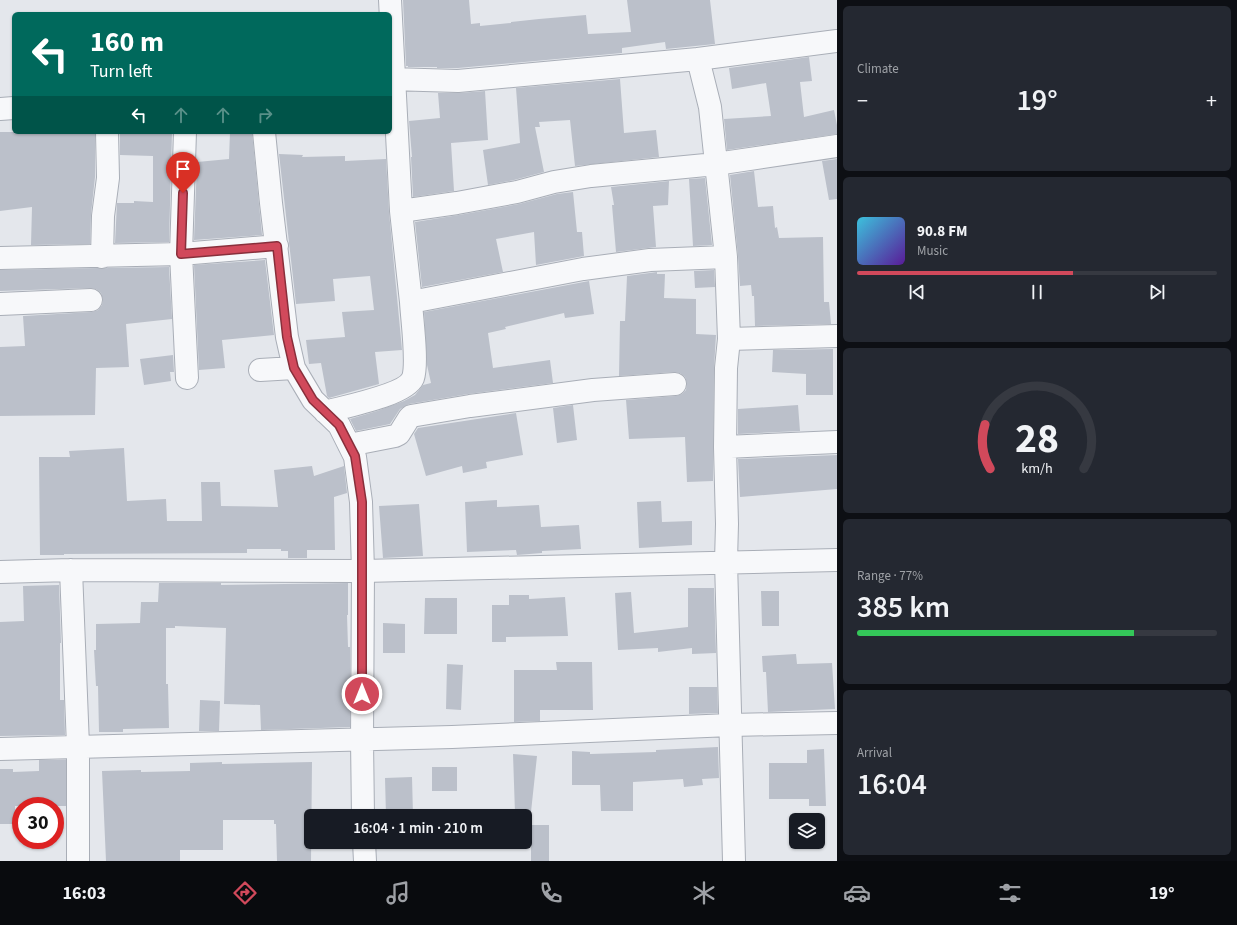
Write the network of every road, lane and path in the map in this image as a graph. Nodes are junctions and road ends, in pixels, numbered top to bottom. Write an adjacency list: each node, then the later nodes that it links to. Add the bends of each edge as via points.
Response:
1 (390, 0): 2 (street)
2 (390, 12)
3 (837, 41): 4 (street)
4 (698, 58): 5 (street, via 458,81); 12 (street, via 710,107)
5 (392, 79): 13 (street)
6 (12, 108): 7 (street)
7 (0, 109)
8 (107, 134): 16 (street, via 108,178 103,216)
9 (185, 134): 15 (street)
10 (264, 134): 14 (street)
11 (837, 146): 12 (street)
12 (716, 164): 13 (street, via 591,176 517,192); 17 (street)
13 (401, 211): 20 (street)
14 (277, 246): 15 (street); 24 (street, via 287,337)
15 (181, 254): 16 (street); 26 (street)
16 (102, 257): 18 (street)
17 (726, 257): 20 (street, via 650,260 582,269); 23 (street)
18 (0, 258)
19 (91, 300): 21 (street)
20 (411, 302): 28 (street, via 415,367 412,380 401,389 387,395)
21 (0, 304)
22 (837, 336): 23 (street)
23 (729, 339): 31 (street)
24 (294, 368): 25 (street); 28 (street, via 313,400)
25 (260, 370)
26 (187, 378)
27 (675, 384): 30 (street, via 578,392 411,416 395,436)
28 (325, 412): 30 (street, via 339,425)
29 (837, 442): 31 (street)
30 (349, 445): 35 (street, via 355,456 362,502)
31 (725, 447): 33 (street)
32 (837, 560): 33 (street)
33 (726, 562): 35 (street); 38 (street)
34 (71, 570): 35 (street); 36 (street); 40 (street)
35 (363, 571): 39 (street)
36 (0, 572)
37 (837, 722): 38 (street)
38 (730, 725): 39 (street); 46 (street)
39 (362, 740): 40 (street); 42 (street)
40 (78, 746): 41 (street); 44 (street)
41 (0, 748)
42 (363, 809)
43 (364, 849): 45 (street)
44 (78, 861)
45 (364, 861)
46 (734, 861)

